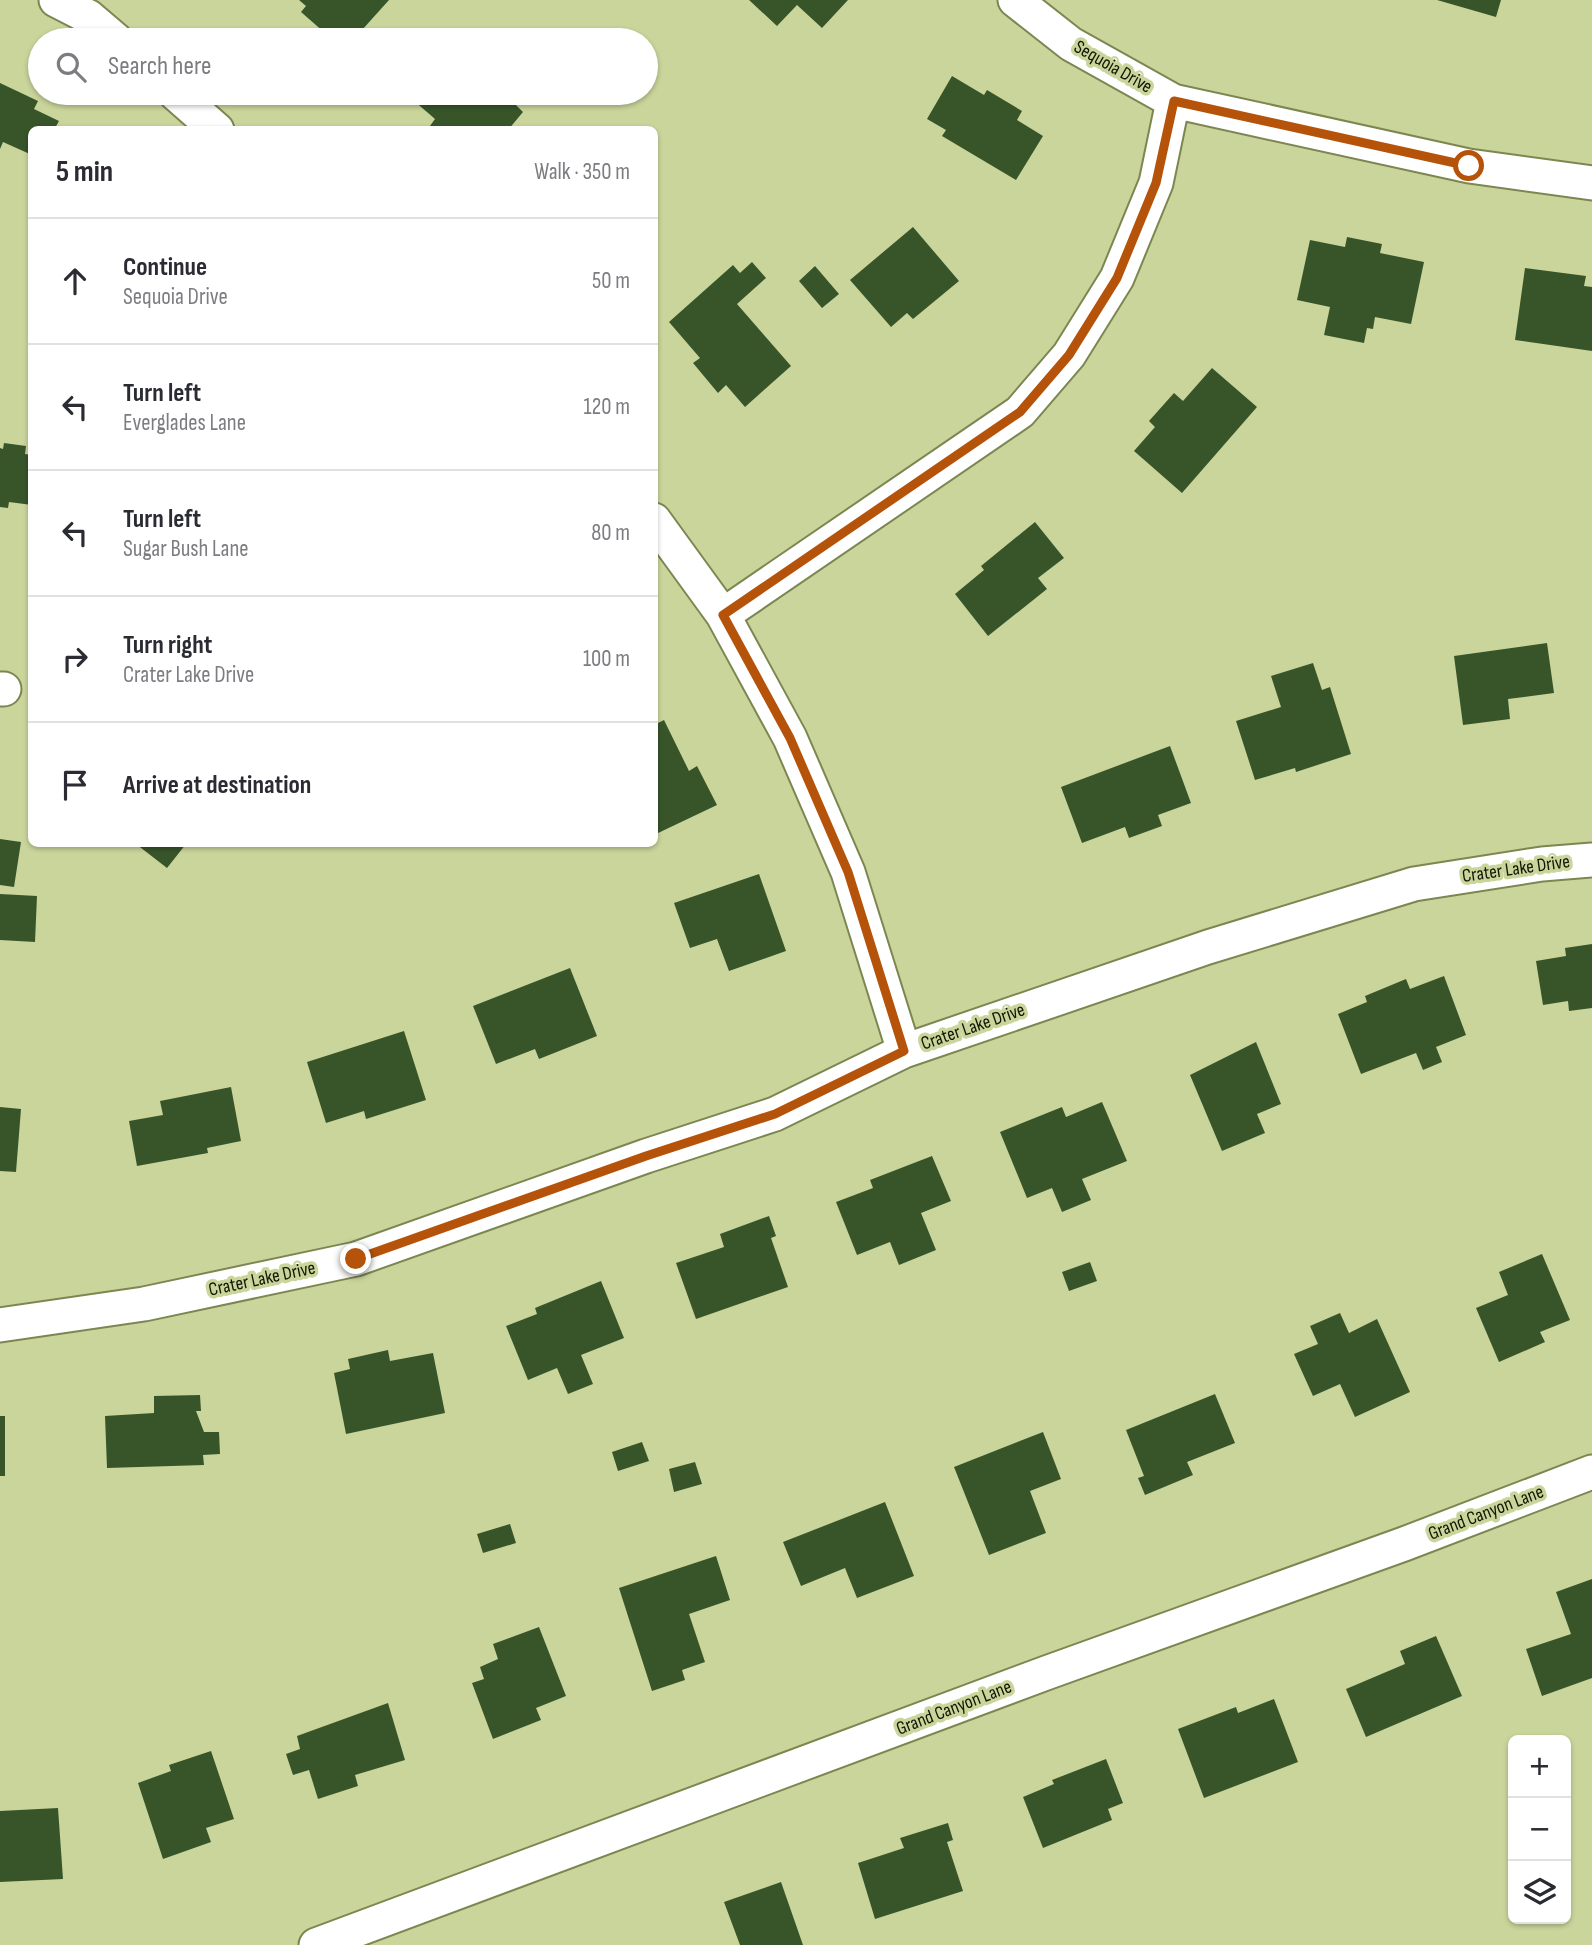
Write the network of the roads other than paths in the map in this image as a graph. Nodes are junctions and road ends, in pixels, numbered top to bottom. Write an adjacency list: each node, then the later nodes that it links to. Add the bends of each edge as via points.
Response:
1 (56, 0): 3 (street)
2 (1014, 0): 4 (street, Sequoia Drive, via 1071,44)
3 (102, 28)
4 (1174, 101): 7 (street, Sequoia Drive, via 1469,166); 9 (street, via 1156,183 1117,278 1069,355 1020,412)
5 (188, 105): 6 (street)
6 (212, 126)
7 (1592, 183)
8 (658, 526): 9 (street)
9 (723, 615): 11 (street, via 790,738 848,872)
10 (1592, 860): 11 (street, Crater Lake Drive, via 1414,884 1209,947)
11 (904, 1051): 12 (street, Crater Lake Drive, via 775,1114 356,1259 144,1304)
12 (0, 1325)
13 (1592, 1472): 14 (street, Grand Canyon Lane)
14 (316, 1945)

